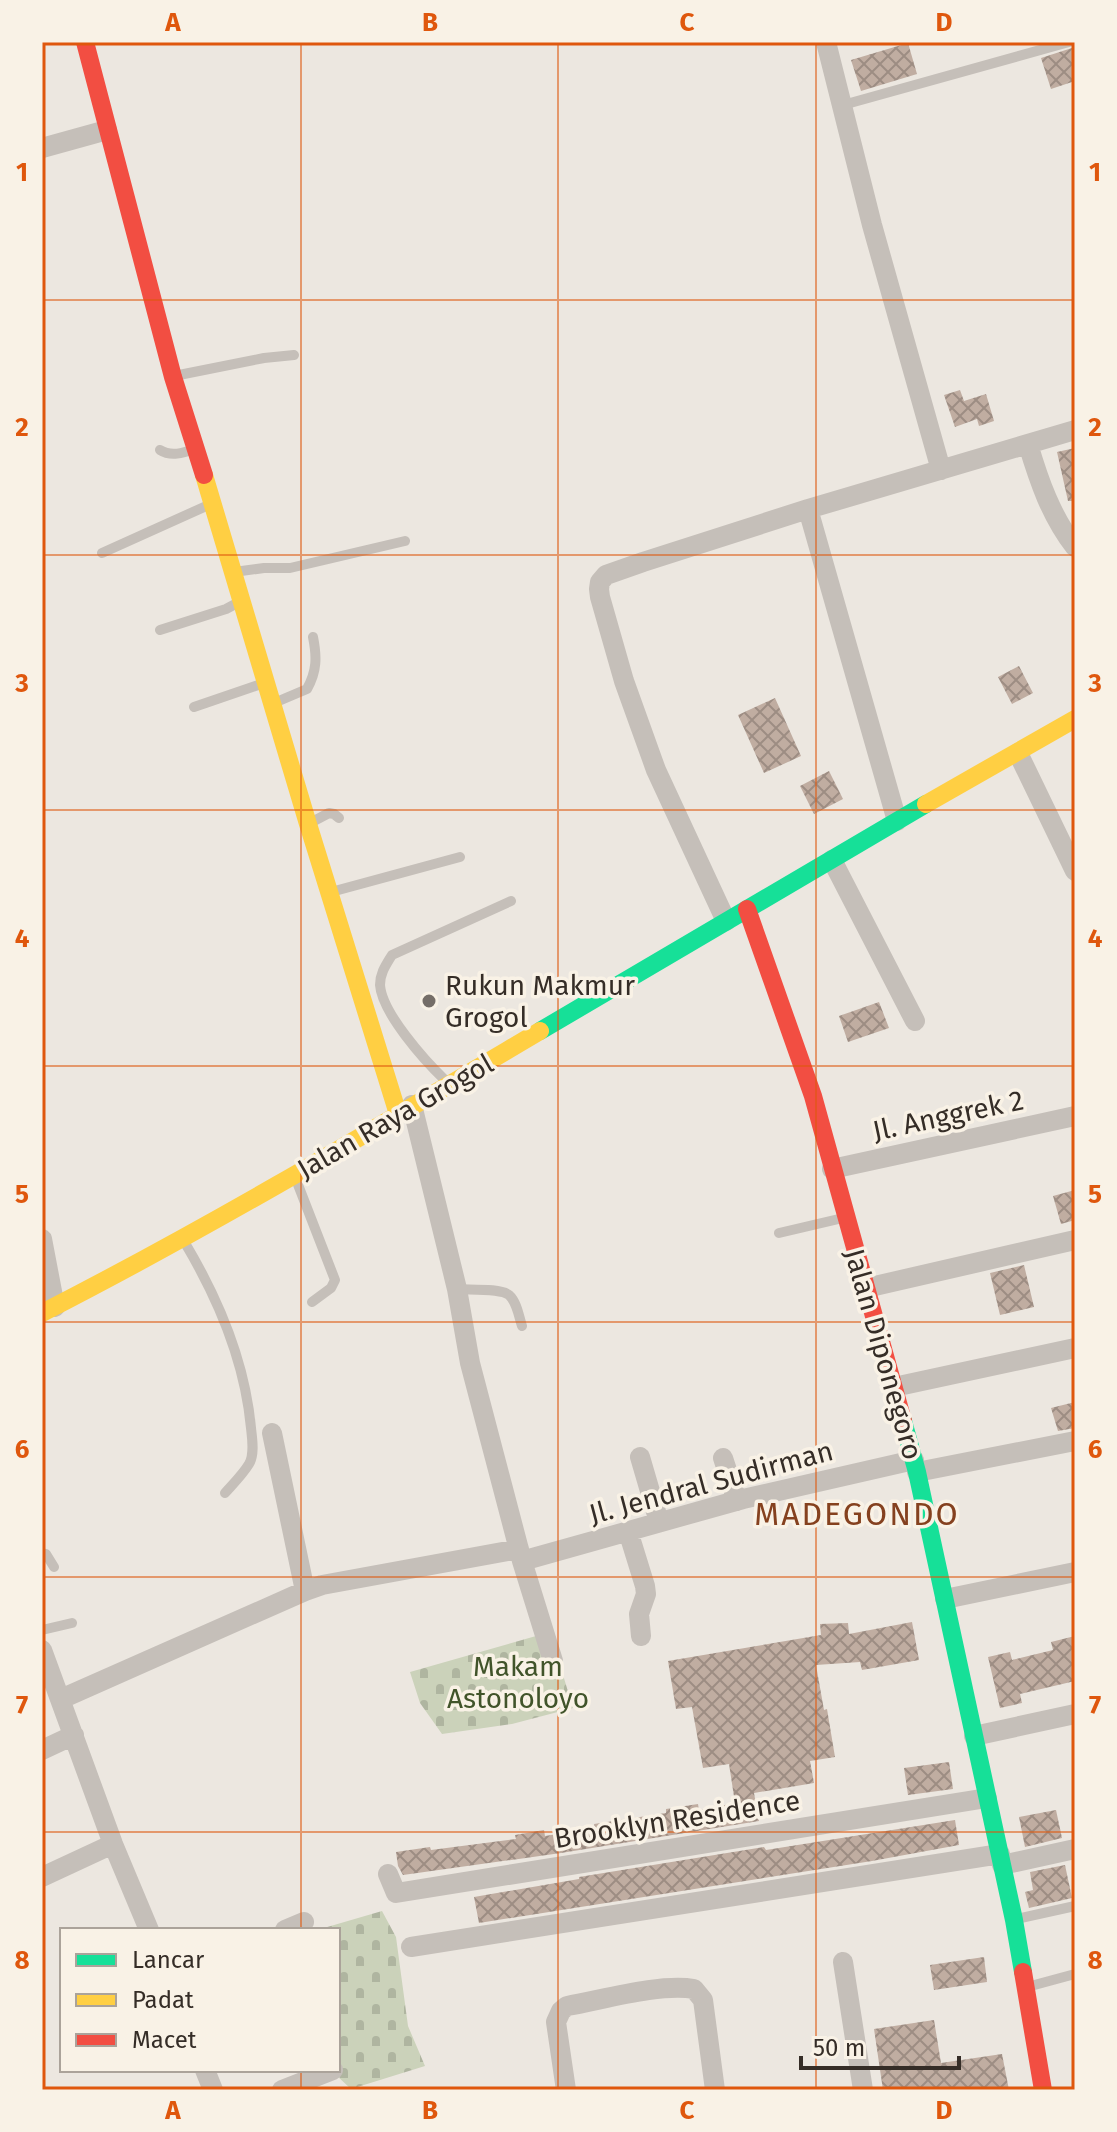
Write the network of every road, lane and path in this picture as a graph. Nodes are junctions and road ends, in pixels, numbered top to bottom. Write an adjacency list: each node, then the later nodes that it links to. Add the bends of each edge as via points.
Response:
1 (85, 42): 5 (street)
2 (826, 42): 4 (street)
3 (1069, 42): 4 (lane)
4 (843, 105): 13 (street)
5 (107, 130): 6 (street); 8 (street)
6 (42, 148)
7 (294, 355): 8 (lane)
8 (173, 377): 11 (street)
9 (1075, 430): 10 (street)
10 (1028, 444): 13 (street); 17 (street, via 1051,509)
11 (197, 449): 12 (lane, via 172,454); 14 (street)
12 (160, 450)
13 (941, 470): 15 (street)
14 (213, 502): 18 (lane); 19 (street)
15 (808, 509): 29 (street); 37 (street, via 606,575 600,582 624,681 656,770)
16 (405, 541): 19 (lane, via 290,568)
17 (1075, 547)
18 (102, 553)
19 (232, 572): 20 (street)
20 (243, 601): 21 (lane); 23 (street)
21 (160, 630)
22 (313, 637): 24 (lane, via 317,657 307,689)
23 (266, 682): 24 (street); 25 (lane)
24 (272, 704): 30 (street)
25 (194, 707)
26 (1075, 719): 27 (street, Jalan Raya Grogol)
27 (1018, 753): 29 (street, Jalan Raya Grogol); 33 (street)
28 (339, 818): 30 (lane, via 329,813)
29 (897, 821): 32 (street, Jalan Raya Grogol)
30 (308, 824): 34 (street)
31 (460, 857): 34 (lane)
32 (832, 860): 36 (street, Jalan Raya Grogol); 38 (street)
33 (1075, 871)
34 (329, 892): 40 (street)
35 (511, 901): 39 (lane, via 392,955 382,972 383,998 402,1032)
36 (747, 909): 37 (street, Jalan Raya Grogol); 42 (street, Jalan Diponegoro, via 799,1053)
37 (726, 921): 39 (street, Jalan Raya Grogol)
38 (915, 1021)
39 (449, 1084): 40 (street, Jalan Raya Grogol)
40 (405, 1110): 43 (street, Jalan Raya Grogol); 50 (street)
41 (1075, 1116): 42 (street, Jl. Anggrek 2)
42 (832, 1169): 44 (street, Jalan Diponegoro)
43 (295, 1175): 46 (street, Jalan Raya Grogol); 51 (lane, via 335,1280)
44 (845, 1218): 45 (lane); 49 (street, Jalan Diponegoro)
45 (779, 1233)
46 (182, 1238): 52 (street, Jalan Raya Grogol); 61 (lane, via 236,1348 249,1400 251,1458)
47 (42, 1239): 52 (street)
48 (1075, 1240): 49 (street)
49 (866, 1288): 55 (street, Jalan Diponegoro)
50 (457, 1289): 53 (lane, via 508,1294); 66 (street, via 470,1363)
51 (312, 1302)
52 (48, 1310)
53 (522, 1326)
54 (1075, 1348): 55 (street)
55 (894, 1387): 60 (street, Jalan Diponegoro)
56 (272, 1433): 69 (street)
57 (1075, 1441): 60 (street, Jl. Jendral Sudirman)
58 (640, 1457): 63 (street)
59 (723, 1458): 62 (street)
60 (916, 1466): 62 (street, Jl. Jendral Sudirman); 70 (street, Jalan Diponegoro)
61 (225, 1493)
62 (737, 1501): 63 (street, Jl. Jendral Sudirman)
63 (659, 1522): 64 (street, Jl. Jendral Sudirman)
64 (628, 1531): 66 (street, Jl. Jendral Sudirman); 73 (street, via 646,1594 639,1614)
65 (42, 1553): 67 (lane)
66 (520, 1555): 69 (street, Jl. Jendral Sudirman); 75 (street)
67 (54, 1567)
68 (1075, 1572): 70 (street)
69 (305, 1591): 76 (street, Jl. Jendral Sudirman)
70 (945, 1599): 79 (street, Jalan Diponegoro)
71 (72, 1623): 72 (lane)
72 (42, 1630)
73 (641, 1636)
74 (42, 1650): 76 (street)
75 (553, 1661)
76 (52, 1690): 78 (street)
77 (1075, 1714): 79 (street)
78 (74, 1735): 80 (street); 82 (street)
79 (974, 1736): 81 (street, Jalan Diponegoro)
80 (42, 1750)
81 (987, 1798): 84 (street, Jalan Diponegoro); 85 (street, Brooklyn Residence, via 396,1893)
82 (113, 1844): 86 (street); 89 (street)
83 (1075, 1849): 84 (street)
84 (1001, 1859): 88 (street, Jalan Diponegoro); 90 (street)
85 (388, 1874)
86 (42, 1877)
87 (1075, 1906): 88 (lane)
88 (1014, 1920): 93 (street, Jalan Diponegoro)
89 (148, 1928)
90 (411, 1947)
91 (843, 1962): 98 (street)
92 (1075, 1974): 93 (lane)
93 (1025, 1987): 99 (street, Jalan Diponegoro)
94 (328, 2072): 95 (street)
95 (282, 2090)
96 (566, 2090): 97 (street, via 556,2022 561,2011 685,1987 703,2000)
97 (715, 2090)
98 (863, 2090)
99 (1043, 2090)

